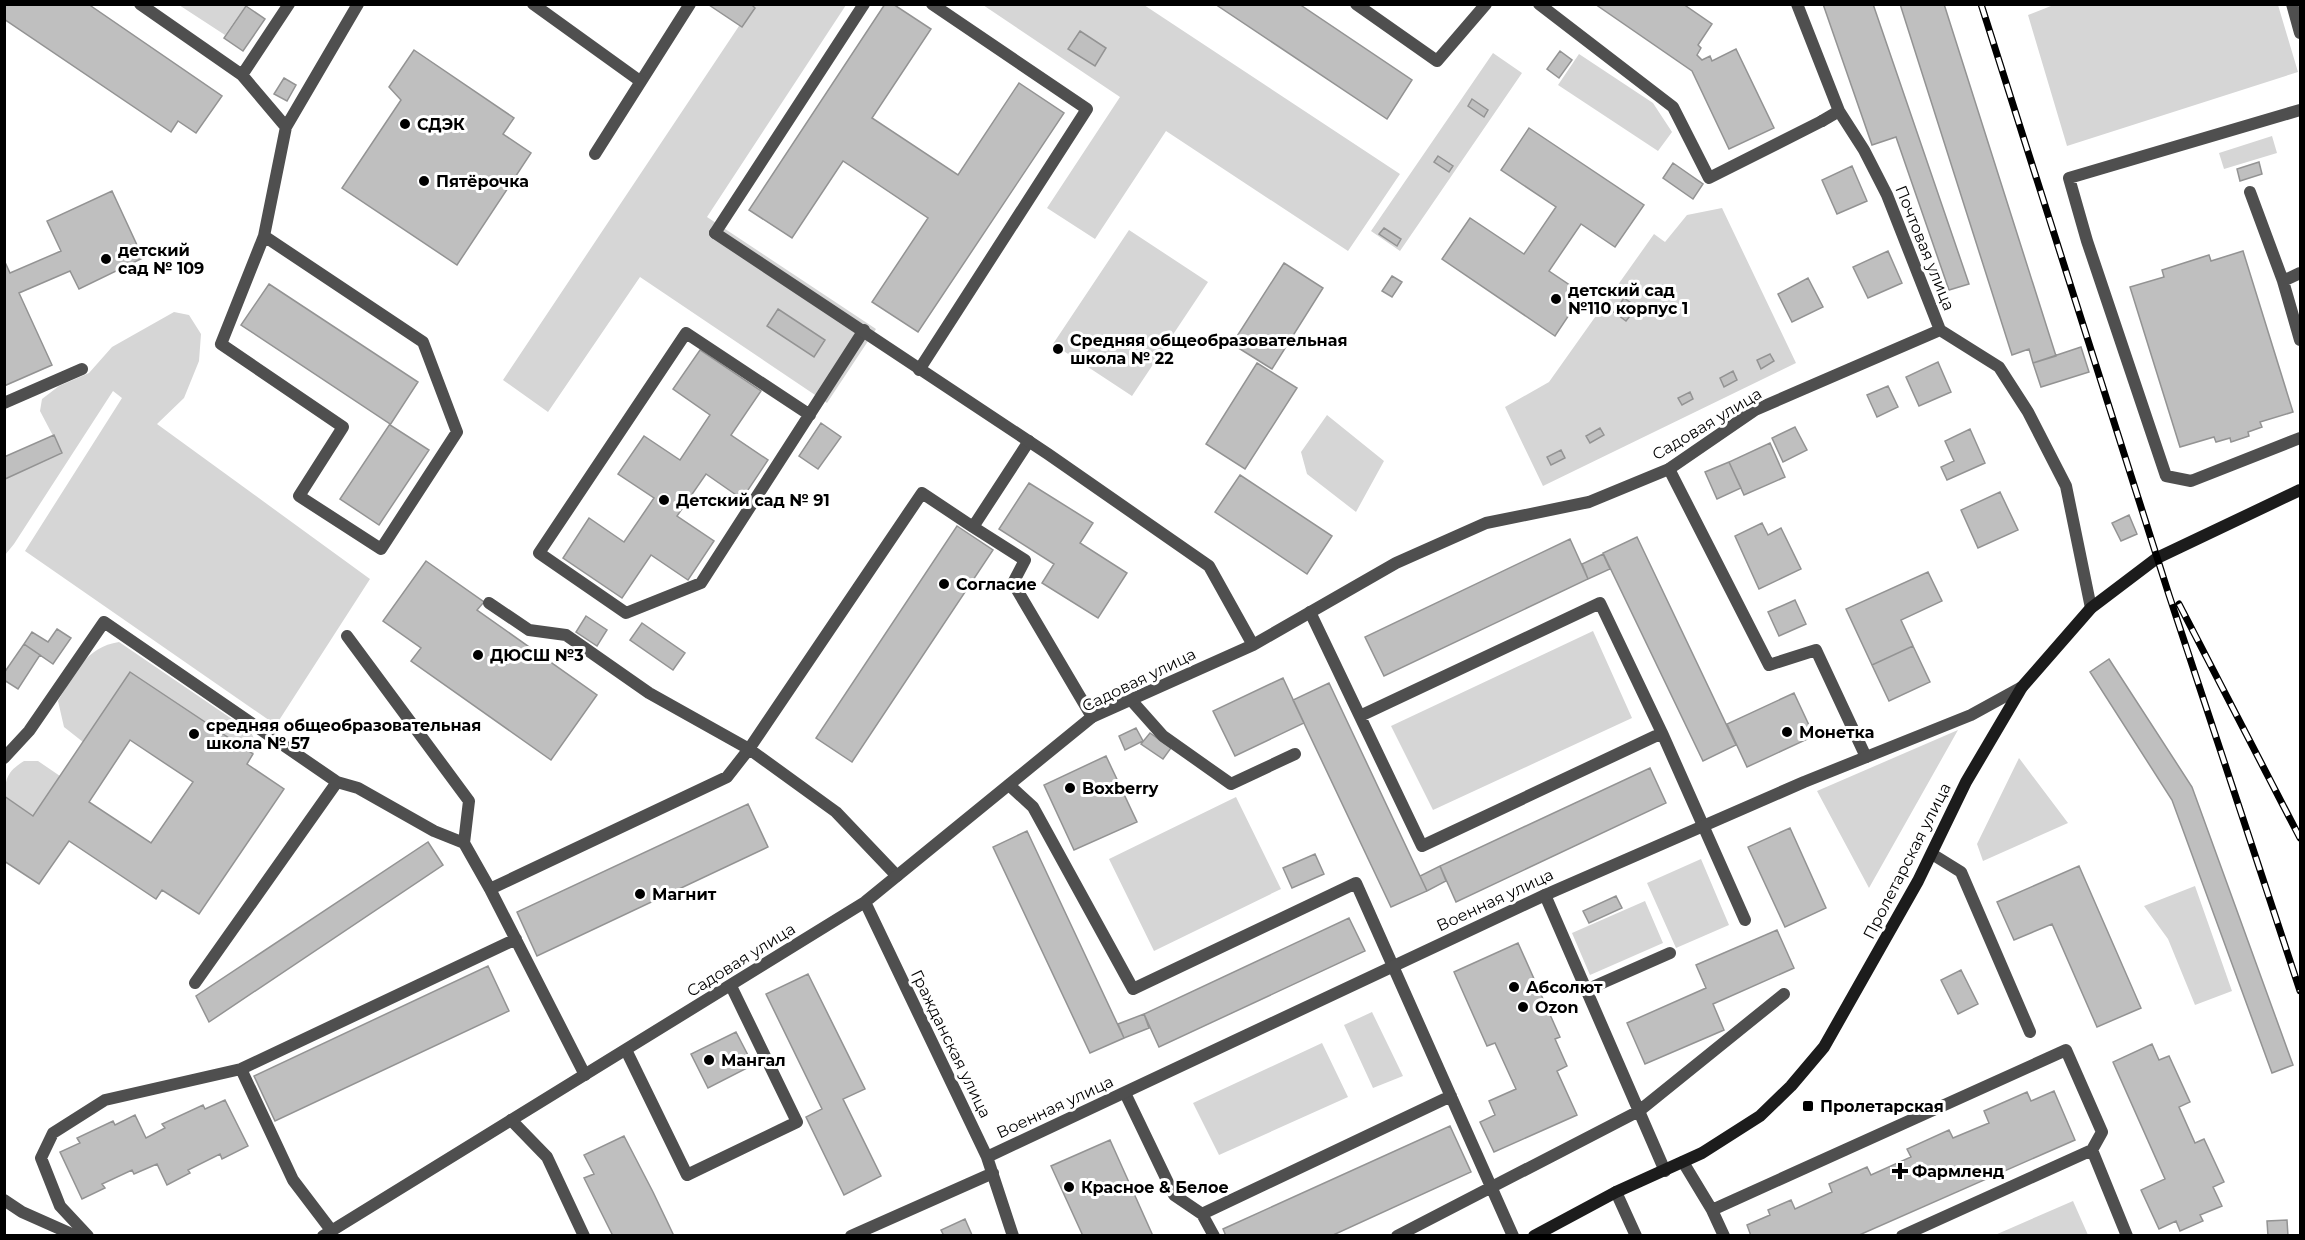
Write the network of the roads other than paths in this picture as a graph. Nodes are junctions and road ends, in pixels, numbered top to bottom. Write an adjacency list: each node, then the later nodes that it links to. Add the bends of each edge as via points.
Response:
1 (140, 4): 14 (street)
2 (289, 4): 14 (street)
3 (358, 4): 18 (street)
4 (533, 4): 15 (street)
5 (690, 4): 15 (street)
6 (864, 4): 24 (street, via 715,233)
7 (932, 4): 28 (street, via 1087,109)
8 (1356, 4): 9 (street, via 1437,61)
9 (1486, 4)
10 (1539, 4): 17 (street, via 1673,107 1709,178)
11 (1797, 4): 17 (street, Почтовая улица)
12 (2292, 4): 13 (street)
13 (2301, 33)
14 (243, 75): 18 (street)
15 (640, 81): 19 (street)
16 (2301, 110): 31 (street, via 2069,178 2166,476 2191,481)
17 (1839, 111): 25 (street, Почтовая улица, via 1887,195)
18 (286, 127): 21 (street)
19 (595, 154)
20 (2250, 192): 23 (street)
21 (264, 236): 21 (street, via 221,344 343,427 298,496 381,549 457,432 423,342)
22 (2301, 273): 23 (street)
23 (2283, 281): 26 (street)
24 (864, 330): 28 (street); 30 (street)
25 (1940, 330): 33 (street, Садовая улица, via 1755,410); 37 (street, Почтовая улица, via 1999,367 2028,412 2066,486)
26 (2301, 340)
27 (82, 369): 29 (street)
28 (919, 370): 32 (street)
29 (4, 403)
30 (810, 415): 30 (street, via 701,583 626,613 539,553 686,333)
31 (2301, 438)
32 (1029, 441): 35 (street); 40 (street, via 1209,566)
33 (1669, 469): 38 (street, Садовая улица, via 1589,502 1486,523 1396,563); 48 (street, via 1769,665 1816,650)
34 (2301, 490): 37 (street, Пролетарская улица, via 2157,558)
35 (973, 527): 44 (street, via 1025,560 1013,583); 46 (street, via 922,493)
36 (489, 603): 46 (street, via 529,630 566,635 649,693)
37 (2091, 608): 41 (street, Пролетарская улица)
38 (1311, 612): 40 (street, Садовая улица); 43 (street)
39 (347, 636): 53 (street, via 469,801)
40 (1253, 645): 42 (street, Садовая улица)
41 (2022, 687): 48 (street, Военная улица, via 1971,715); 54 (street, Пролетарская улица, via 1966,782)
42 (1131, 700): 44 (street, Садовая улица); 47 (street, via 1163,736 1231,784)
43 (1360, 716): 45 (street, via 1422,846); 45 (street, via 1600,603)
44 (1092, 717): 51 (street, Садовая улица)
45 (1662, 733): 52 (street)
46 (749, 749): 55 (street, via 836,812); 56 (street, via 727,777)
47 (1295, 754)
48 (1866, 757): 52 (street, Военная улица)
49 (4, 758): 50 (street, via 29,732 104,622)
50 (336, 782): 53 (street, via 358,788 434,831); 63 (street)
51 (1009, 785): 55 (street, Садовая улица); 62 (street, via 1033,807 1133,989 1356,883)
52 (1703, 825): 57 (street, Военная улица); 59 (street)
53 (464, 843): 56 (street)
54 (1932, 854): 67 (street, via 1961,872); 77 (street, Пролетарская улица, via 1824,1047 1760,1116)
55 (897, 876): 58 (street, Садовая улица)
56 (490, 890): 60 (street)
57 (1545, 895): 62 (street, Военная улица); 65 (street)
58 (865, 902): 64 (street, Садовая улица); 76 (street, Гражданская улица)
59 (1745, 920)
60 (516, 939): 69 (street); 70 (street)
61 (1670, 953): 65 (street)
62 (1394, 965): 71 (street, Военная улица); 72 (street)
63 (195, 983)
64 (731, 986): 68 (street, Садовая улица); 68 (street, via 797,1122 687,1175)
65 (1586, 990): 73 (street)
66 (1784, 994): 73 (street)
67 (2030, 1032)
68 (626, 1050): 70 (street, Садовая улица)
69 (241, 1069): 85 (street, via 293,1180); 88 (street, via 105,1100 53,1133 41,1158 60,1206)
70 (585, 1075): 74 (street, Садовая улица)
71 (1125, 1093): 76 (street, Военная улица); 84 (street, via 1174,1195)
72 (1451, 1096): 80 (street); 84 (street)
73 (1639, 1111): 78 (street); 80 (street)
74 (511, 1120): 85 (street, Садовая улица); 89 (street, via 547,1157)
75 (2092, 1150): 83 (street, via 2102,1132 2066,1050); 97 (street); 98 (street)
76 (987, 1157): 79 (street, Гражданская улица)
77 (1683, 1162): 78 (street, Пролетарская улица); 83 (street)
78 (1665, 1172): 81 (street, Пролетарская улица)
79 (993, 1173): 86 (street, Гражданская улица); 90 (street)
80 (1492, 1188): 92 (street); 93 (street)
81 (1616, 1192): 94 (street, Пролетарская улица); 95 (street)
82 (4, 1200): 87 (street)
83 (1712, 1210): 96 (street)
84 (1202, 1214): 91 (street)
85 (327, 1233)
86 (1013, 1235)
87 (76, 1236)
88 (88, 1236)
89 (584, 1236)
90 (851, 1236)
91 (1214, 1236)
92 (1397, 1236)
93 (1513, 1236)
94 (1533, 1236)
95 (1636, 1236)
96 (1724, 1236)
97 (1902, 1236)
98 (2127, 1236)

